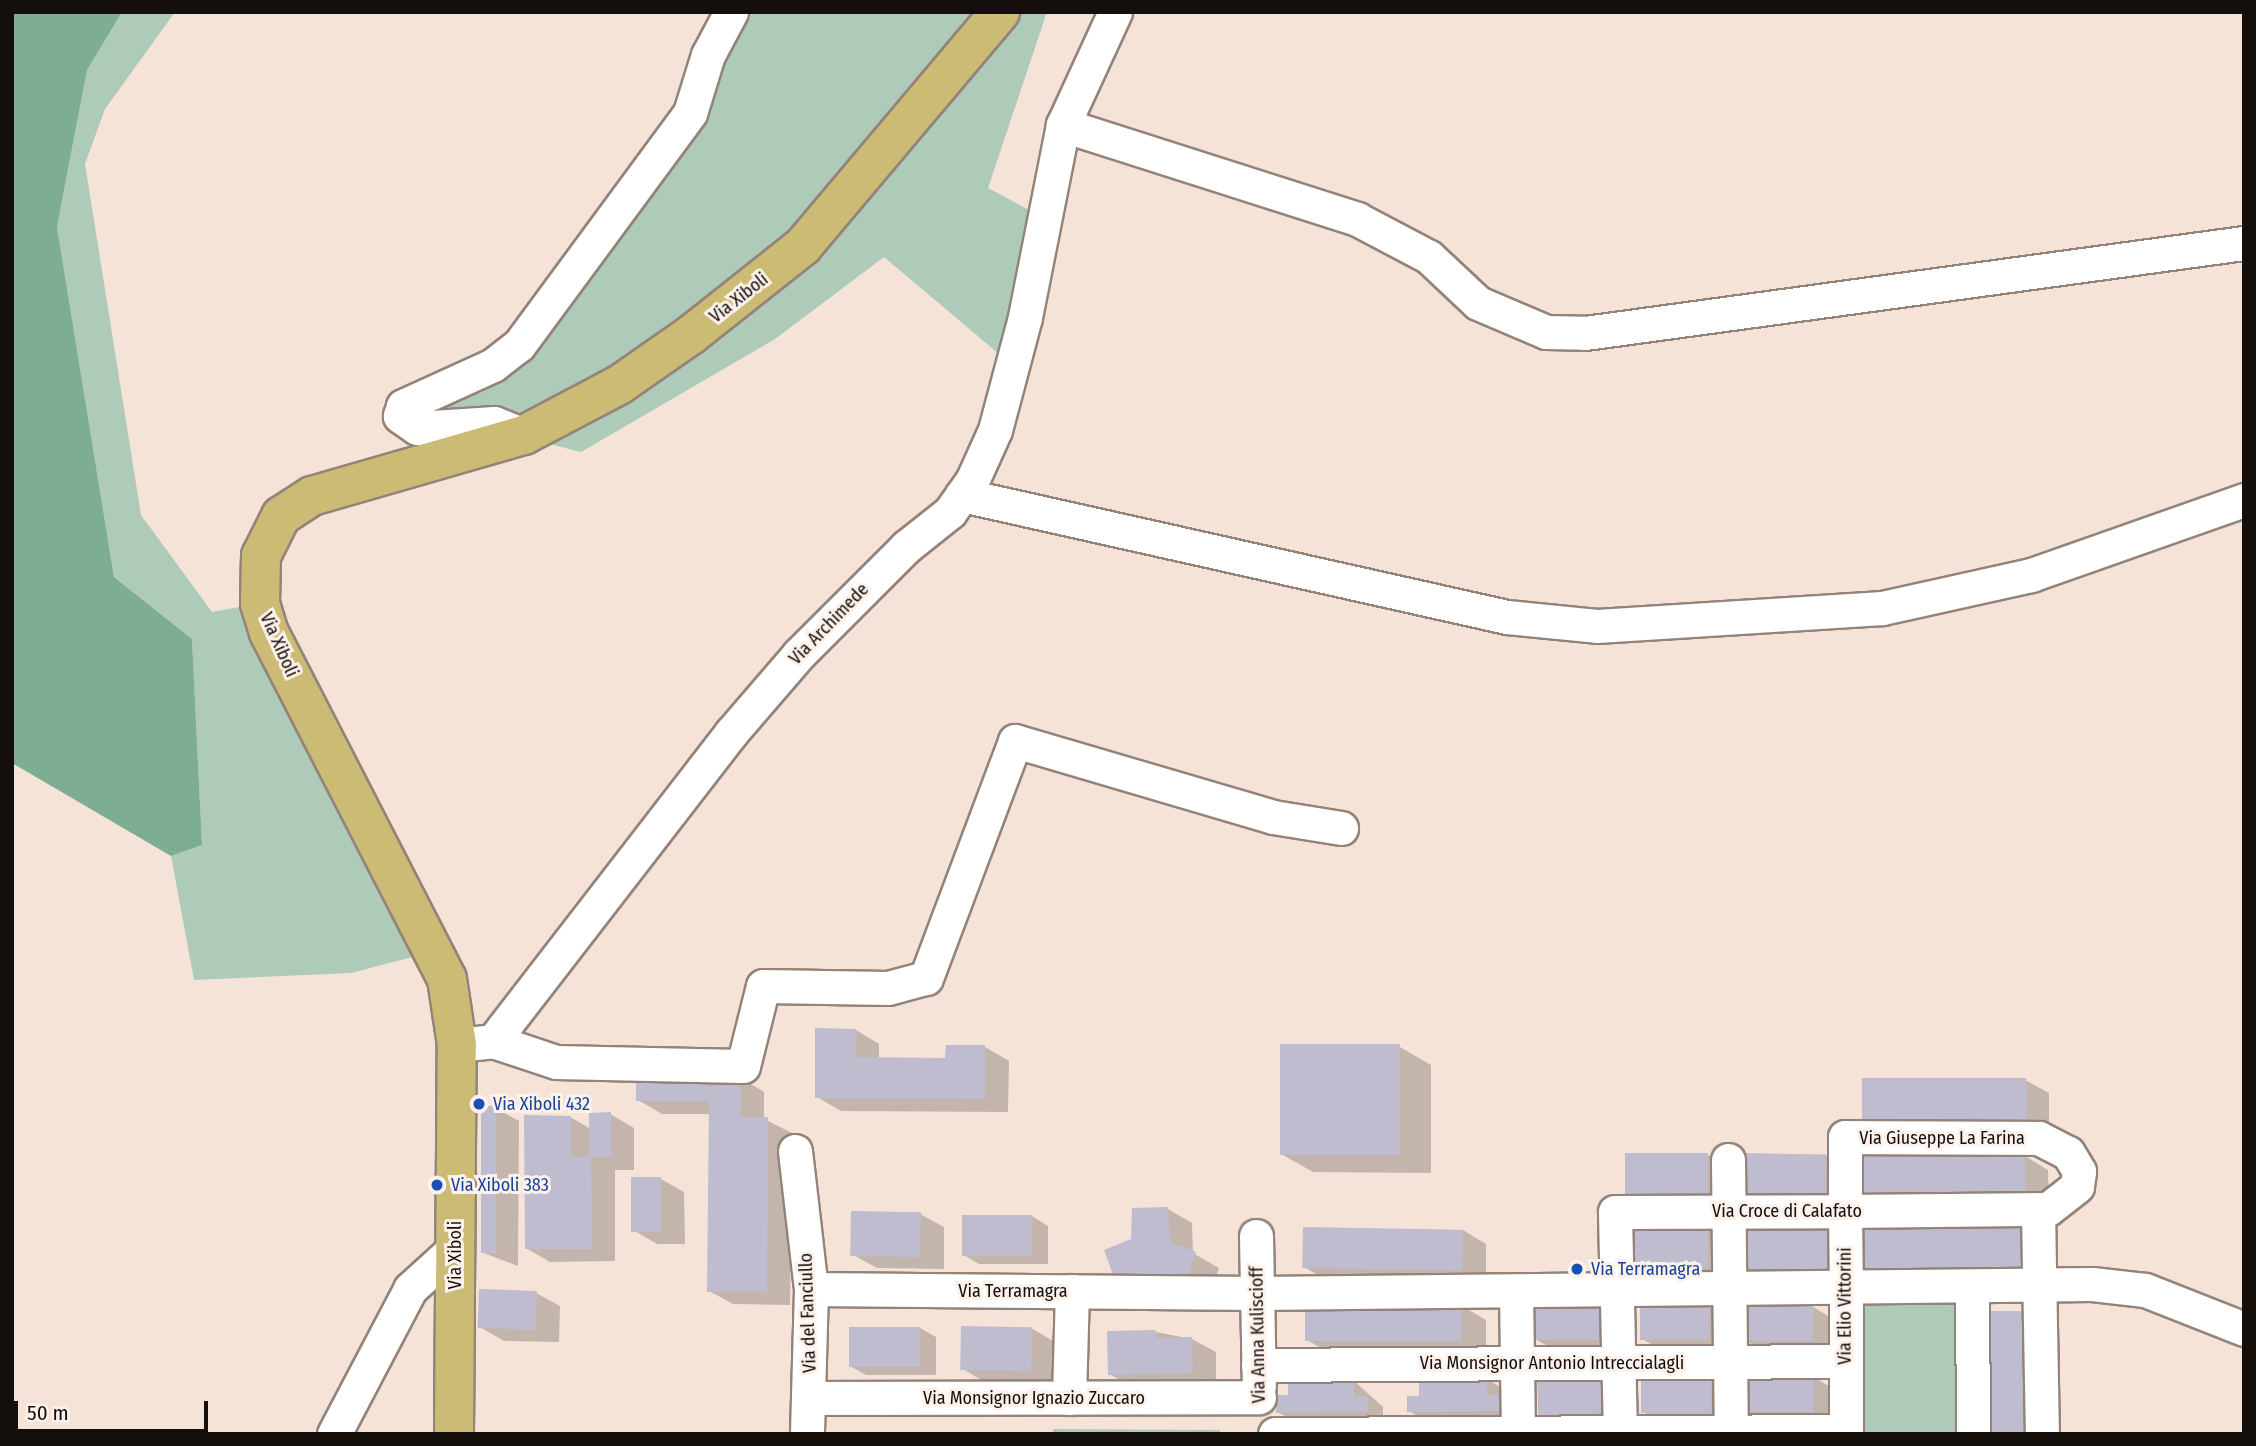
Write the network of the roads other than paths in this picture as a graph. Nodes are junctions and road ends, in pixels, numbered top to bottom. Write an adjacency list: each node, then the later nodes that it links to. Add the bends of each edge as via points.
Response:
1 (731, 12): 6 (street, via 708,55 690,113 519,345 493,365 415,399 400,416 417,428 494,423)
2 (1000, 12): 6 (main road, Via Xiboli, via 803,246 619,385)
3 (1115, 12): 4 (street, Via Archimede)
4 (1063, 125): 5 (street, via 1357,219 1421,251 1478,303 1546,332 1585,332); 7 (street, Via Archimede, via 995,430)
5 (2244, 243)
6 (524, 435): 10 (main road, Via Xiboli, via 312,496 281,516 261,556 260,603 270,633 436,951)
7 (962, 495): 8 (street, via 1507,617 1597,626 1894,605 2031,575); 10 (street, Via Archimede, via 764,694)
8 (2244, 500)
9 (1341, 828): 10 (street, via 1273,817 1015,741 937,964 914,985 762,986 743,1066 556,1062)
10 (475, 1043): 18 (main road, Via Xiboli)
11 (1844, 1137): 14 (street, Via Giuseppe La Farina, via 2039,1138 2068,1153 2079,1171 2065,1202); 16 (street, Via Elio Vittorini)
12 (795, 1151): 20 (street, Via del Fanciullo)
13 (1728, 1160): 15 (street)
14 (2038, 1210): 16 (street, Via Croce di Calafato); 19 (street)
15 (1729, 1211): 16 (street, Via Croce di Calafato); 21 (street); 26 (street, Via Croce di Calafato, via 1615,1212)
16 (1845, 1212): 22 (street, Via Elio Vittorini)
17 (1256, 1236): 27 (street, Via Anna Kuliscioff)
18 (455, 1248): 42 (street, via 410,1289); 43 (main road, Via Xiboli)
19 (2039, 1288): 23 (street, Via Terramagra); 28 (street, Via Terramagra, via 2145,1290); 48 (street)
20 (811, 1289): 24 (street, Via Terramagra); 35 (street, Via del Fanciullo)
21 (1730, 1289): 22 (street, Via Terramagra); 26 (street, Via Terramagra); 31 (street)
22 (1846, 1290): 23 (street, Via Terramagra); 29 (street, Via Elio Vittorini)
23 (1972, 1290): 47 (street)
24 (1072, 1291): 27 (street, Via Terramagra); 36 (street)
25 (1516, 1291): 26 (street, Via Terramagra); 27 (street, Via Terramagra); 32 (street)
26 (1617, 1291): 30 (street)
27 (1257, 1293): 33 (street, Via Anna Kuliscioff)
28 (2244, 1329)
29 (1846, 1361): 31 (street, Via Monsignor Antonio Intreccialagli); 40 (street, Via Elio Vittorini)
30 (1618, 1362): 31 (street, Via Monsignor Antonio Intreccialagli); 32 (street, Via Monsignor Antonio Intreccialagli); 38 (street)
31 (1730, 1362): 39 (street)
32 (1517, 1363): 33 (street, Via Monsignor Antonio Intreccialagli); 37 (street)
33 (1258, 1365): 34 (street, Via Anna Kuliscioff)
34 (1259, 1397): 36 (street, Via Monsignor Ignazio Zuccaro); 45 (street, Via Anna Kuliscioff)
35 (809, 1398): 36 (street, Via Monsignor Ignazio Zuccaro); 44 (street, Via del Fanciullo)
36 (1069, 1398)
37 (1518, 1431): 38 (street); 41 (street)
38 (1620, 1432): 39 (street)
39 (1731, 1432): 40 (street)
40 (1846, 1432)
41 (1383, 1433): 46 (street)
42 (334, 1434)
43 (454, 1434)
44 (807, 1434)
45 (1259, 1434)
46 (1275, 1434)
47 (1973, 1434)
48 (2042, 1434)

